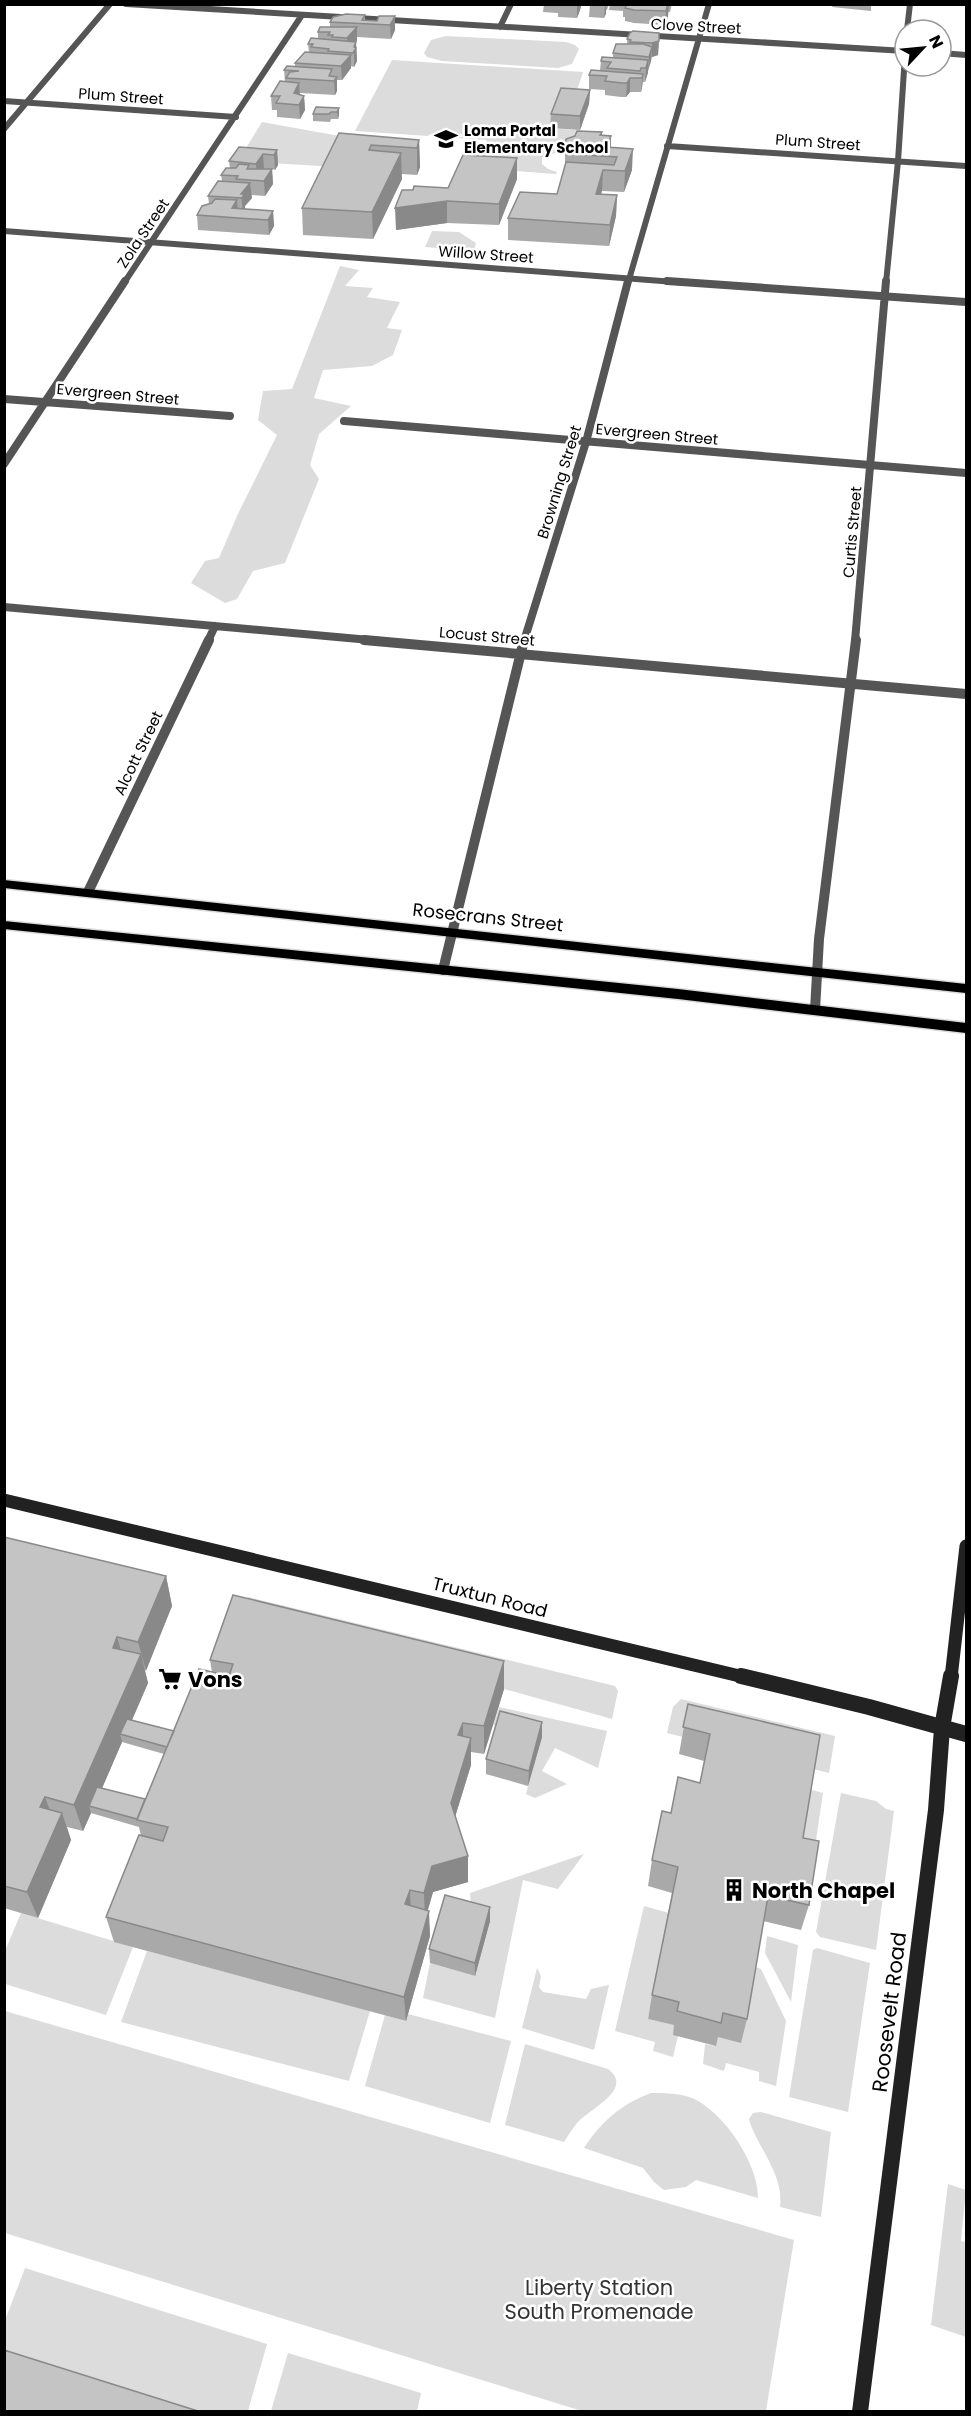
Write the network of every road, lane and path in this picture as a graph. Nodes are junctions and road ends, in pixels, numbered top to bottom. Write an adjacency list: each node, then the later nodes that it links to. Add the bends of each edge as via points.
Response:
1 (110, 4): 11 (street)
2 (126, 4): 5 (street, Clove Street)
3 (511, 4): 6 (street)
4 (709, 4): 7 (street, Browning Street)
5 (302, 15): 6 (street, Clove Street); 12 (street, Zola Street)
6 (500, 27): 7 (street, Clove Street)
7 (700, 39): 8 (street, Clove Street); 14 (street, Browning Street)
8 (893, 52)
9 (903, 78): 15 (street, Curtis Street)
10 (4, 101): 11 (street, Plum Street)
11 (27, 103): 12 (street, Plum Street); 13 (street)
12 (236, 117): 18 (street, Zola Street)
13 (4, 129)
14 (667, 146): 15 (street, Plum Street); 19 (street, Browning Street)
15 (898, 161): 16 (street, Plum Street); 20 (street, Curtis Street)
16 (966, 166)
17 (4, 231): 18 (street, Willow Street)
18 (153, 242): 19 (street, Willow Street); 23 (street, Zola Street)
19 (629, 278): 20 (street, Willow Street); 26 (street, Browning Street)
20 (884, 296): 21 (street, Willow Street); 28 (street, Curtis Street)
21 (966, 302)
22 (4, 399): 23 (street, Evergreen Street)
23 (46, 402): 24 (street, Evergreen Street); 27 (street, Zola Street)
24 (230, 416)
25 (344, 421): 26 (street, Evergreen Street)
26 (586, 442): 28 (street, Evergreen Street); 32 (street, Browning Street)
27 (4, 464)
28 (871, 465): 29 (street, Evergreen Street); 33 (street, Curtis Street)
29 (966, 473)
30 (4, 607): 31 (street, Locust Street)
31 (215, 626): 32 (street, Locust Street); 36 (street, Alcott Street)
32 (520, 654): 33 (street, Locust Street); 38 (street, Browning Street)
33 (852, 683): 34 (street, Locust Street); 40 (street, Curtis Street)
34 (966, 694)
35 (4, 884): 36 (main road, Rosecrans Street)
36 (88, 892): 38 (main road, Rosecrans Street)
37 (4, 925): 39 (main road)
38 (453, 932): 39 (street, Browning Street); 40 (main road, Rosecrans Street)
39 (442, 970): 42 (main road)
40 (817, 972): 41 (main road, Rosecrans Street); 42 (street, Curtis Street)
41 (966, 989)
42 (815, 1010): 43 (main road)
43 (966, 1028)
44 (4, 1500): 46 (street, Truxtun Road, via 869,1707)
45 (966, 1546): 46 (street, Roosevelt Road, via 954,1666)
46 (942, 1728): 47 (street, Truxtun Road); 48 (street, Roosevelt Road, via 936,1810)
47 (966, 1734)
48 (860, 2412)

